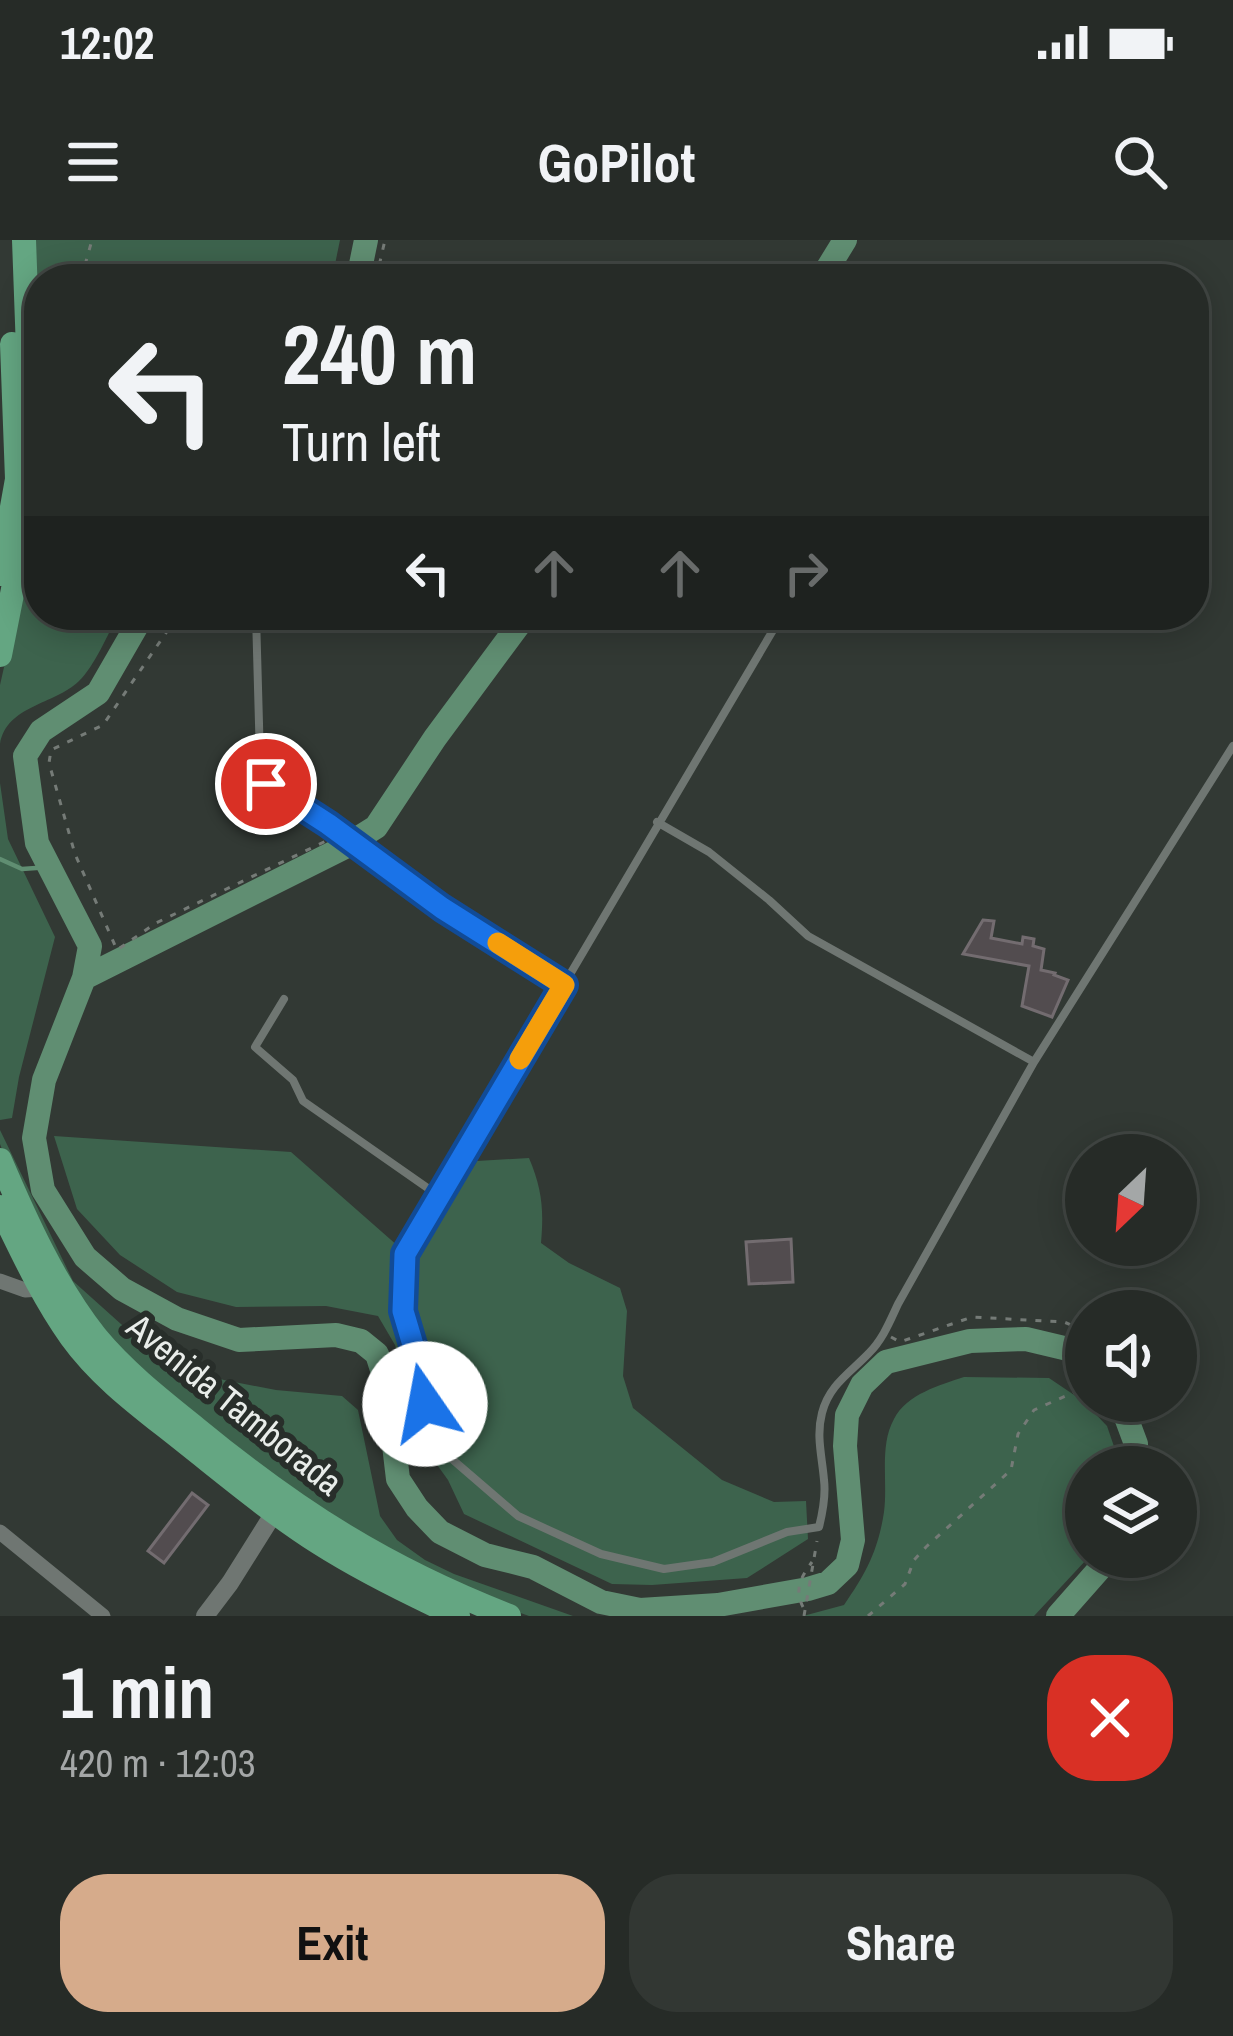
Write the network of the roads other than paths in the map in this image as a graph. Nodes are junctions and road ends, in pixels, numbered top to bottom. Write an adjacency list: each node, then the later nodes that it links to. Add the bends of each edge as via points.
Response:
1 (8, 240): 2 (main road)
2 (13, 521): 3 (main road); 6 (main road)
3 (0, 574)
4 (256, 630): 9 (lane, via 266,784)
5 (773, 630): 8 (lane)
6 (0, 655)
7 (1233, 746): 11 (lane)
8 (657, 822): 9 (lane); 11 (lane, via 709,852 808,935)
9 (564, 985): 13 (lane)
10 (284, 999): 13 (lane, via 255,1047 303,1101)
11 (1034, 1062): 13 (lane, via 884,1334 828,1396 818,1444 825,1503 819,1527 712,1562 664,1569 601,1555 518,1516 453,1460 425,1404 403,1311 405,1254)
12 (0, 1160): 17 (main road, Avenida Tamborada, via 55,1274 97,1338)
13 (439, 1196)
14 (0, 1208): 16 (main road, Avenida Tamborada)
15 (0, 1281): 16 (street)
16 (40, 1289): 17 (main road, Avenida Tamborada, via 123,1393)
17 (279, 1504): 20 (street); 21 (main road, Avenida Tamborada, via 356,1565); 22 (main road, Avenida Tamborada)
18 (0, 1532): 19 (street)
19 (101, 1615)
20 (205, 1616)
21 (457, 1616)
22 (508, 1616)

